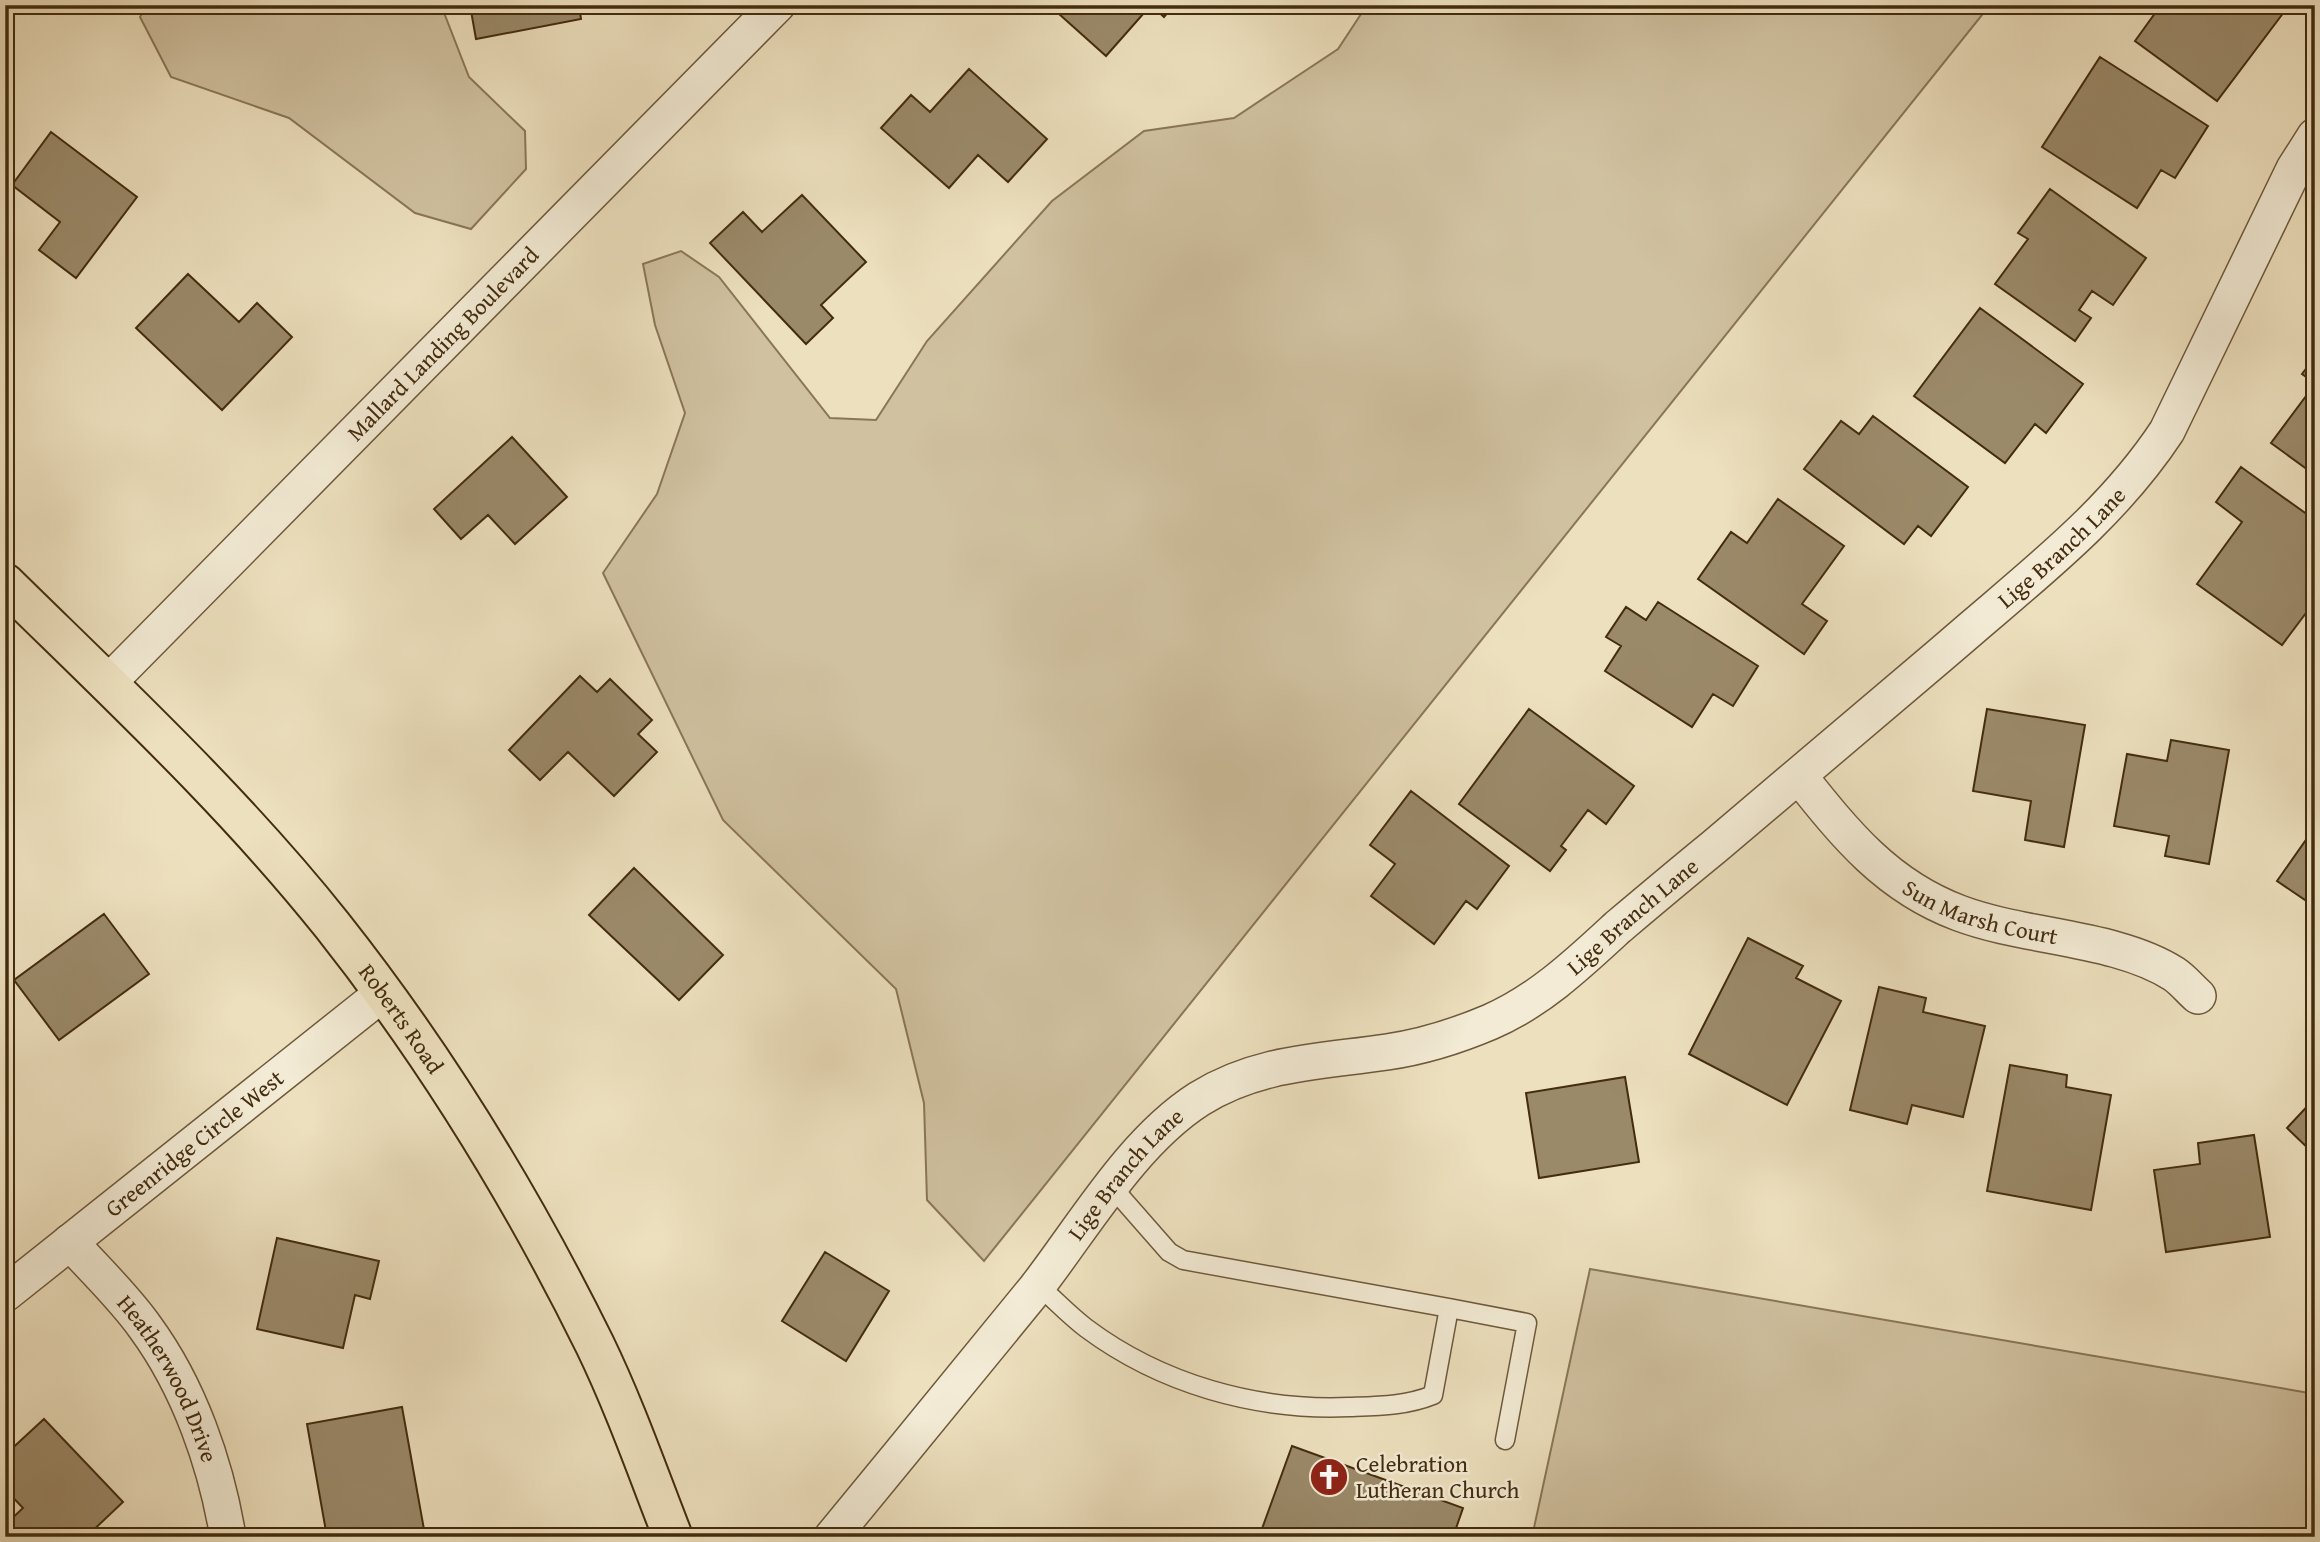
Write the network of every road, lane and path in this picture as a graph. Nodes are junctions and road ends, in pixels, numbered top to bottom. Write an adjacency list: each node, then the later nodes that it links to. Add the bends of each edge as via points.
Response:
1 (777, 5): 4 (street, Mallard Landing Boulevard)
2 (2315, 136): 5 (street, Lige Branch Lane, via 2294,169 2167,431 2148,460 2066,547)
3 (5, 583): 4 (main road, Roberts Road)
4 (107, 684): 6 (main road, Roberts Road, via 241,821 331,924)
5 (1799, 776): 7 (street, Sun Marsh Court, via 1848,838 1921,896 1998,926 2143,960 2175,975); 8 (street, Lige Branch Lane, via 1535,997 1493,1021 1441,1040 1390,1052 1300,1061 1234,1079 1195,1101 1152,1139)
6 (383, 993): 9 (street, Greenridge Circle West); 15 (main road, Roberts Road, via 457,1100 533,1224 596,1348)
7 (2198, 996)
8 (1112, 1187): 10 (street, Lige Branch Lane); 12 (lane, via 1169,1252 1183,1260)
9 (70, 1242): 11 (street, Greenridge Circle West); 14 (street, Heatherwood Drive, via 145,1326 166,1361 202,1435)
10 (1038, 1285): 12 (lane, via 1086,1327 1153,1367 1251,1402 1327,1408 1412,1403 1433,1395); 16 (street, Lige Branch Lane)
11 (5, 1294)
12 (1449, 1308): 13 (lane, via 1527,1323)
13 (1505, 1440)
14 (228, 1537)
15 (673, 1537)
16 (832, 1537)

